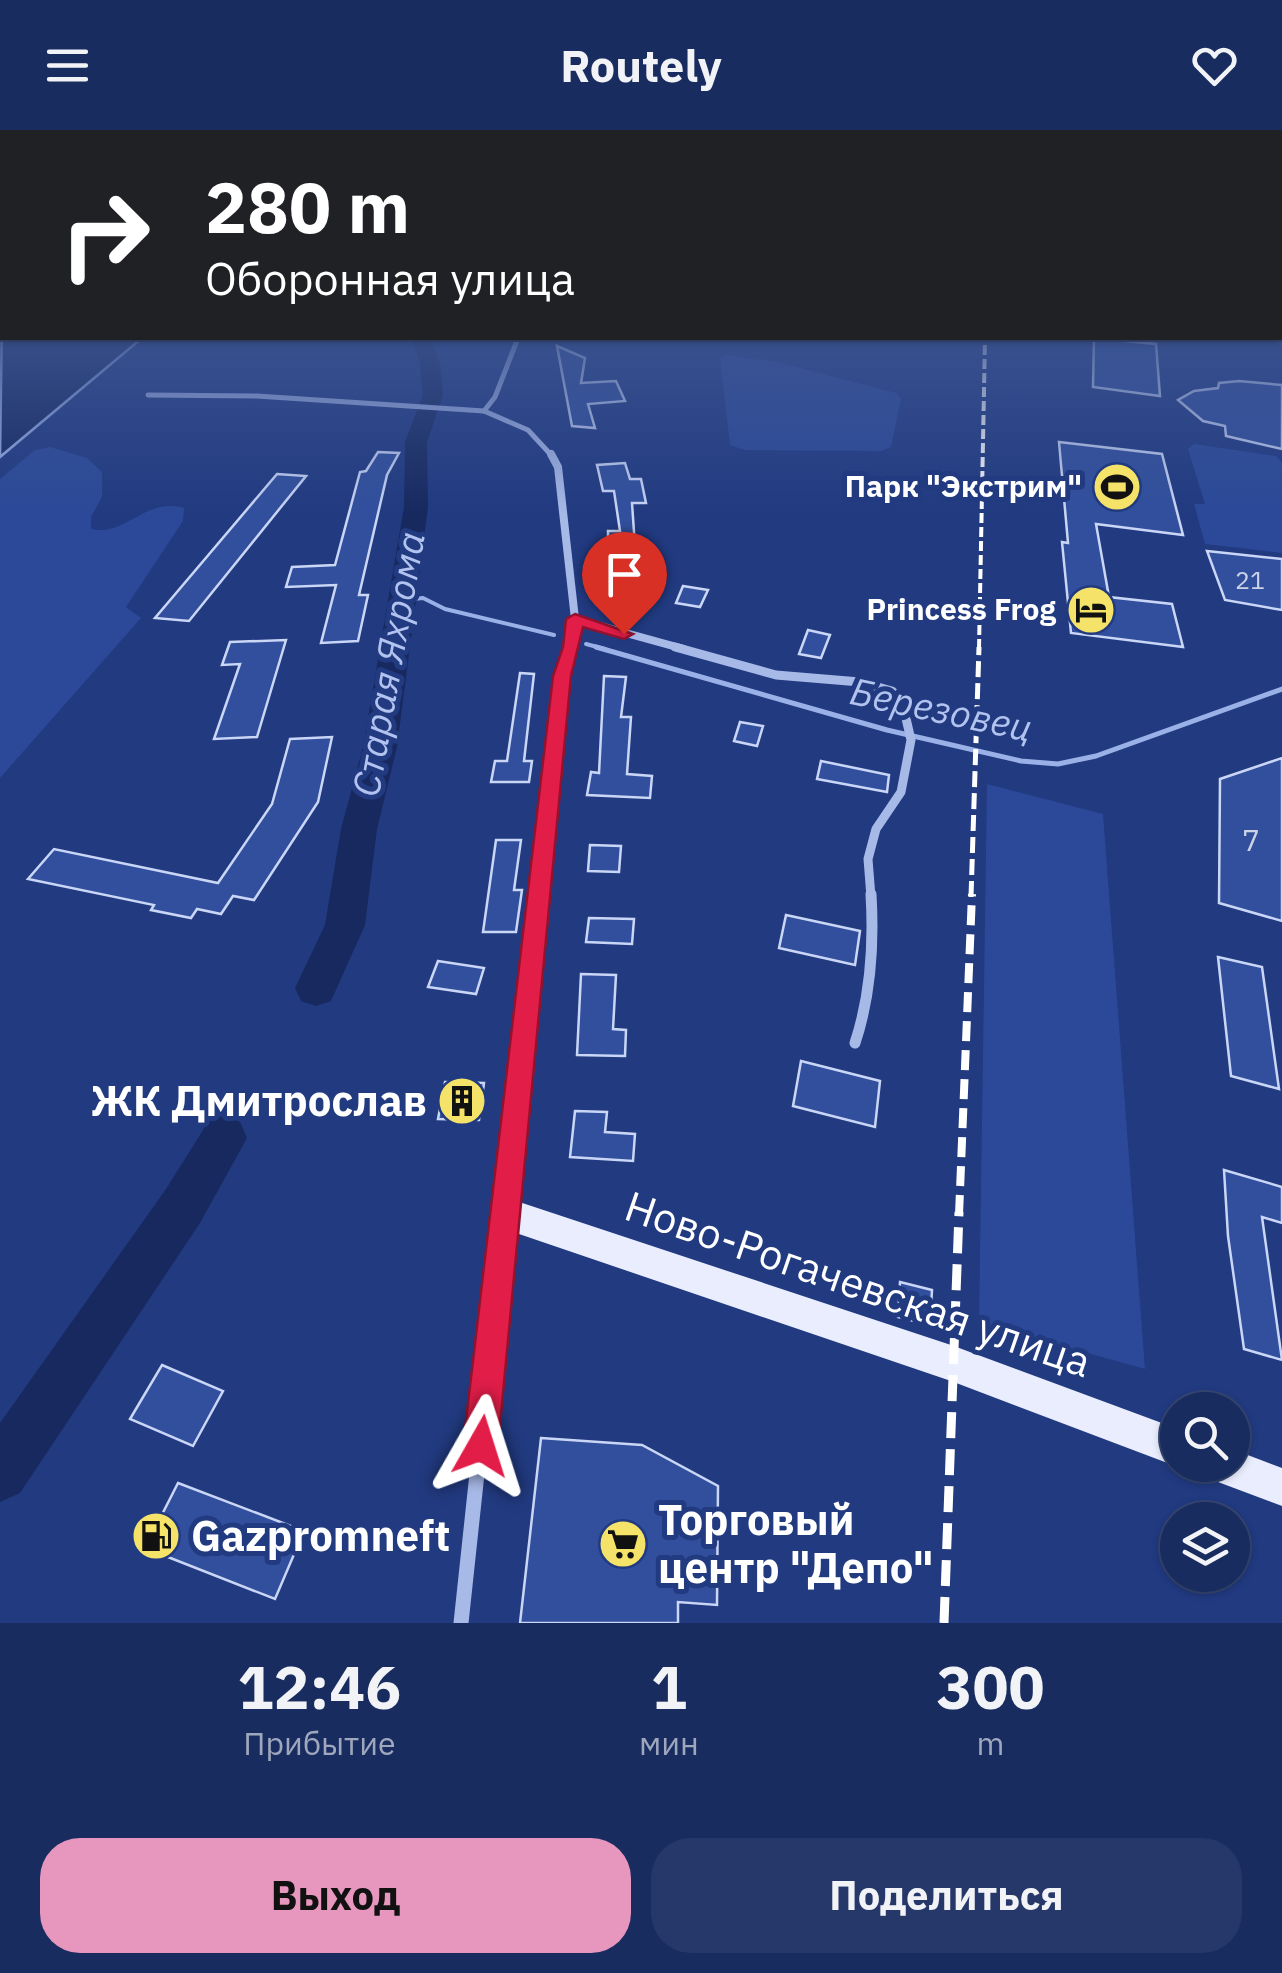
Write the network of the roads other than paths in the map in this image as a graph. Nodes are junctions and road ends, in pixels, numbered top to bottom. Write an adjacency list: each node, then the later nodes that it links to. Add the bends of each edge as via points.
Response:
1 (503, 376): 3 (street)
2 (148, 394): 3 (street)
3 (484, 411): 4 (street, via 519,422 550,450 558,467)
4 (575, 619): 5 (street, via 743,668 860,682 892,691 902,702 911,736 901,792 876,830 868,859 873,928 866,1010); 6 (street, via 562,676)
5 (856, 1043)
6 (507, 1214): 7 (main road, Ново-Рогачевская улица, via 952,1363); 10 (street)
7 (1160, 1441)
8 (1250, 1475): 9 (main road)
9 (1282, 1487)
10 (461, 1623)

